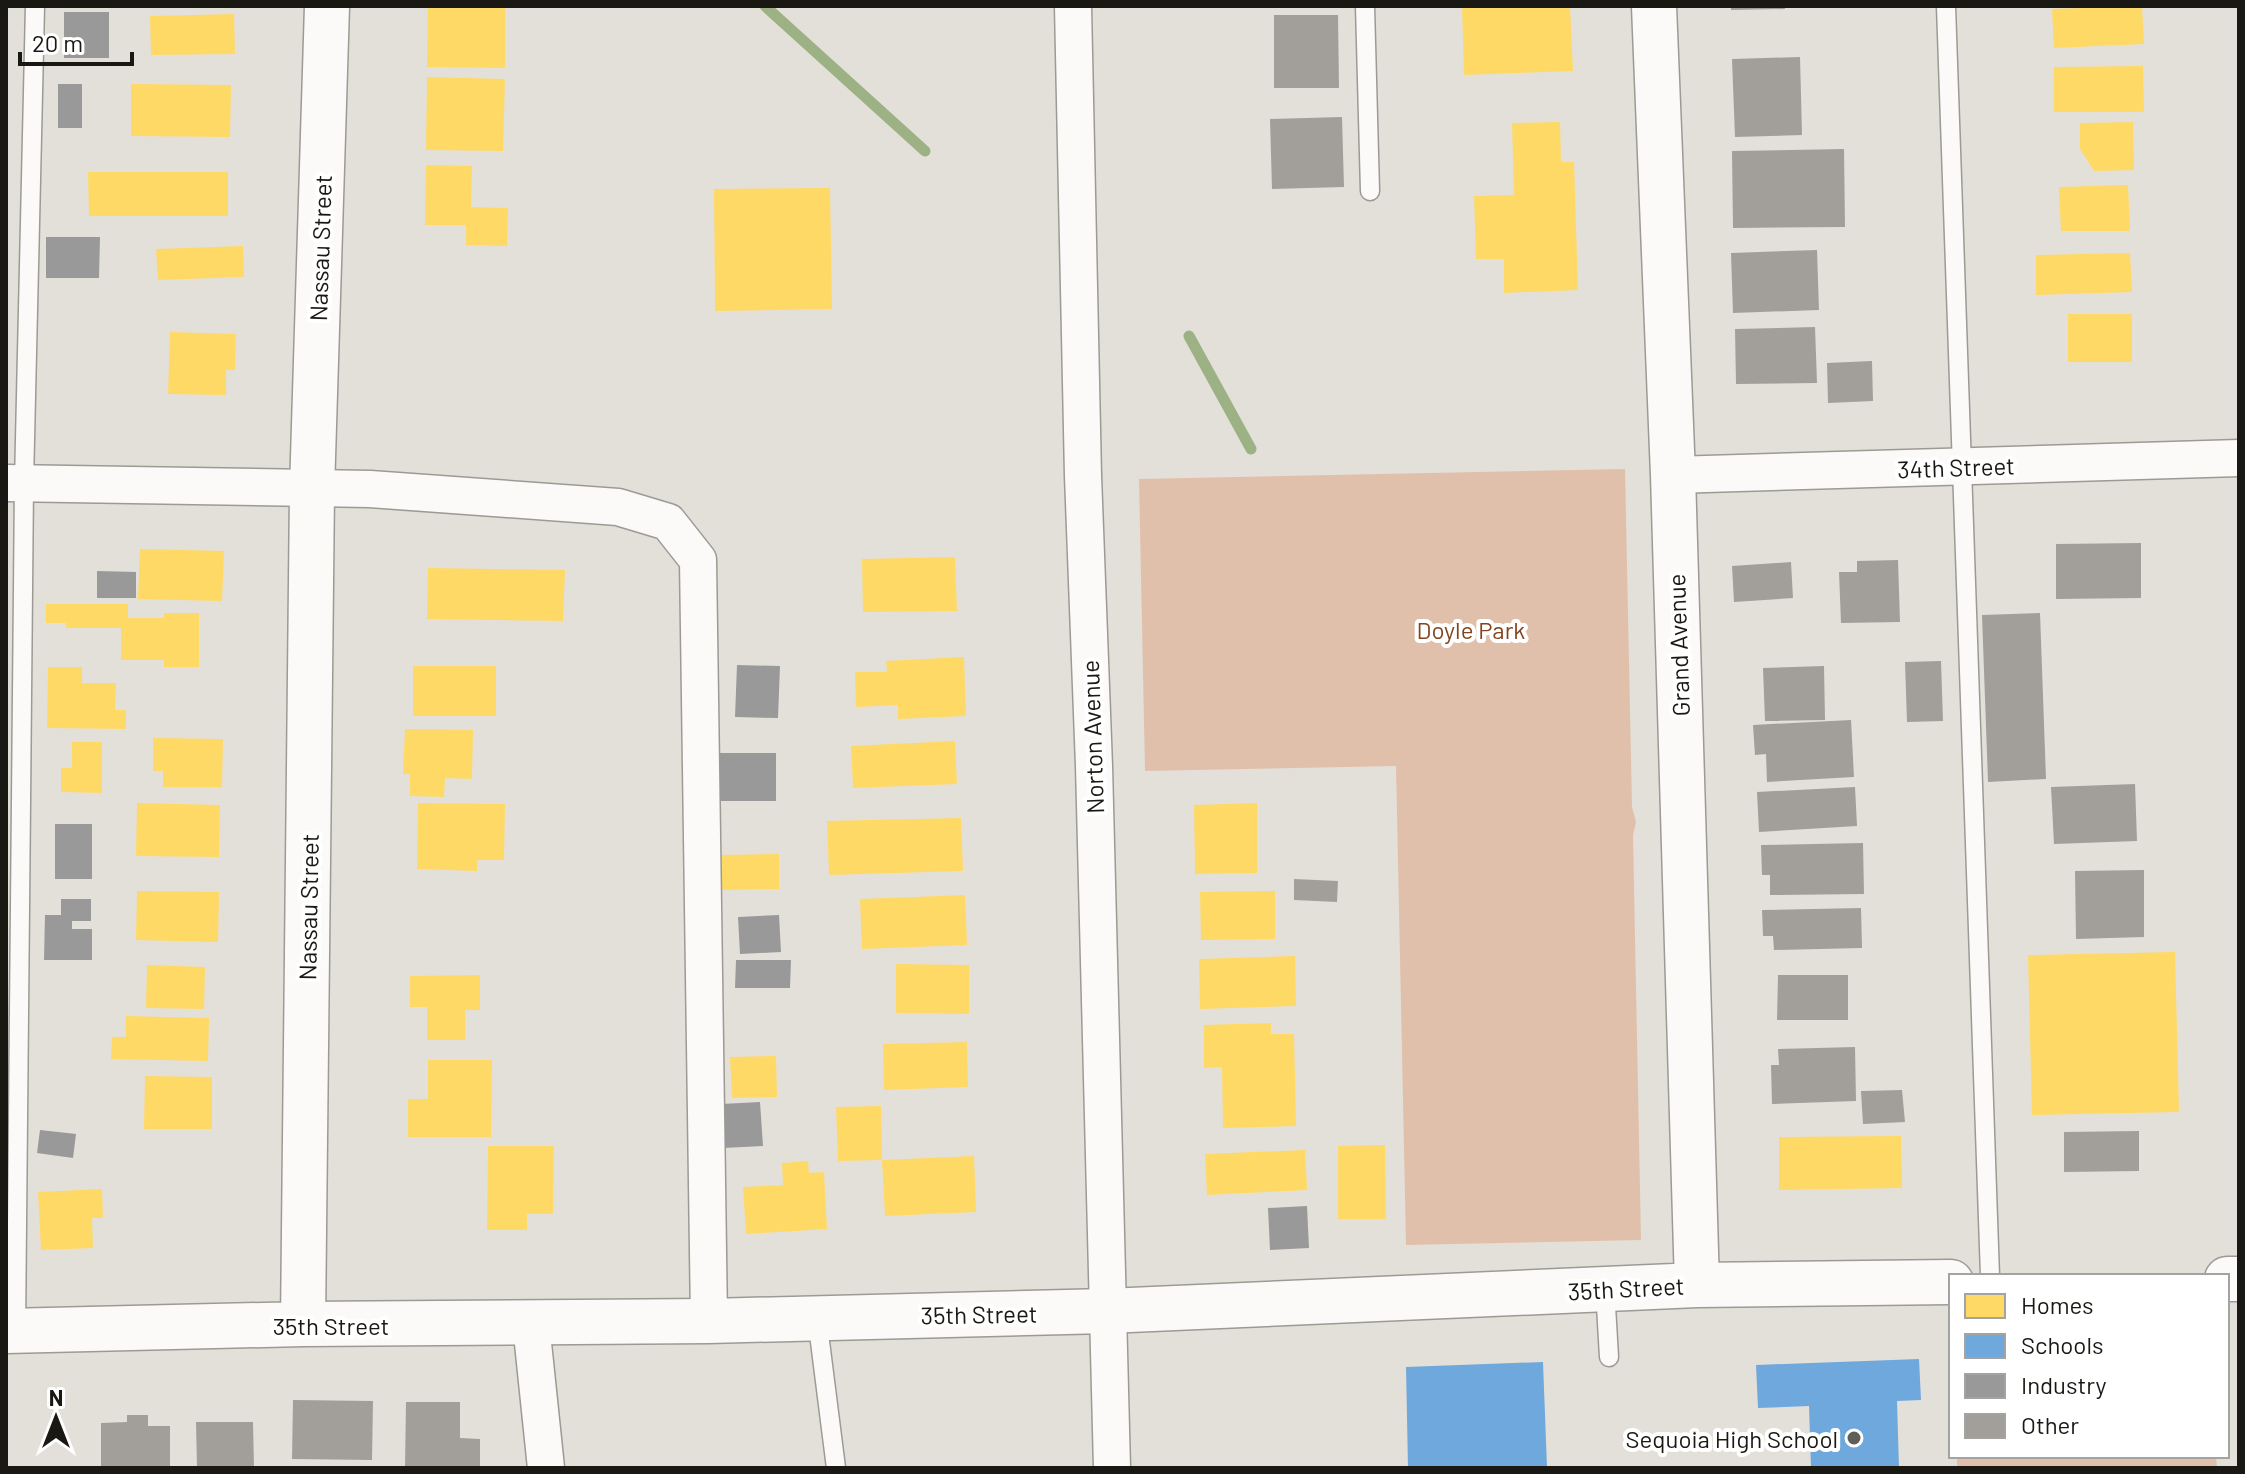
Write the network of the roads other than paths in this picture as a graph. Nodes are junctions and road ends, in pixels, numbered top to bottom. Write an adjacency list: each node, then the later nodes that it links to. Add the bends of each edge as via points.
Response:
1 (35, 6): 11 (lane)
2 (327, 6): 12 (street, Nassau Street)
3 (1073, 6): 17 (street, Norton Avenue)
4 (1365, 6): 7 (lane)
5 (1654, 6): 10 (street, Grand Avenue)
6 (1946, 6): 9 (lane)
7 (1370, 191)
8 (2239, 458): 9 (street, 34th Street)
9 (1963, 467): 10 (street, 34th Street); 13 (lane)
10 (1673, 475): 15 (street, Grand Avenue)
11 (15, 483): 12 (street); 22 (lane)
12 (312, 490): 19 (street, via 370,489 618,507 668,522 698,560); 20 (street, Nassau Street)
13 (1990, 1274)
14 (1949, 1282): 15 (street, 35th Street)
15 (1697, 1285): 16 (street, 35th Street)
16 (1605, 1289): 17 (street, 35th Street); 23 (lane)
17 (1107, 1311): 18 (street, 35th Street); 26 (street, Norton Avenue)
18 (817, 1318): 19 (street, 35th Street); 25 (lane)
19 (709, 1321): 21 (street, 35th Street)
20 (303, 1324): 21 (street, 35th Street); 22 (street, 35th Street)
21 (531, 1324): 24 (street)
22 (11, 1331)
23 (1609, 1357)
24 (546, 1468)
25 (836, 1468)
26 (1112, 1468)

